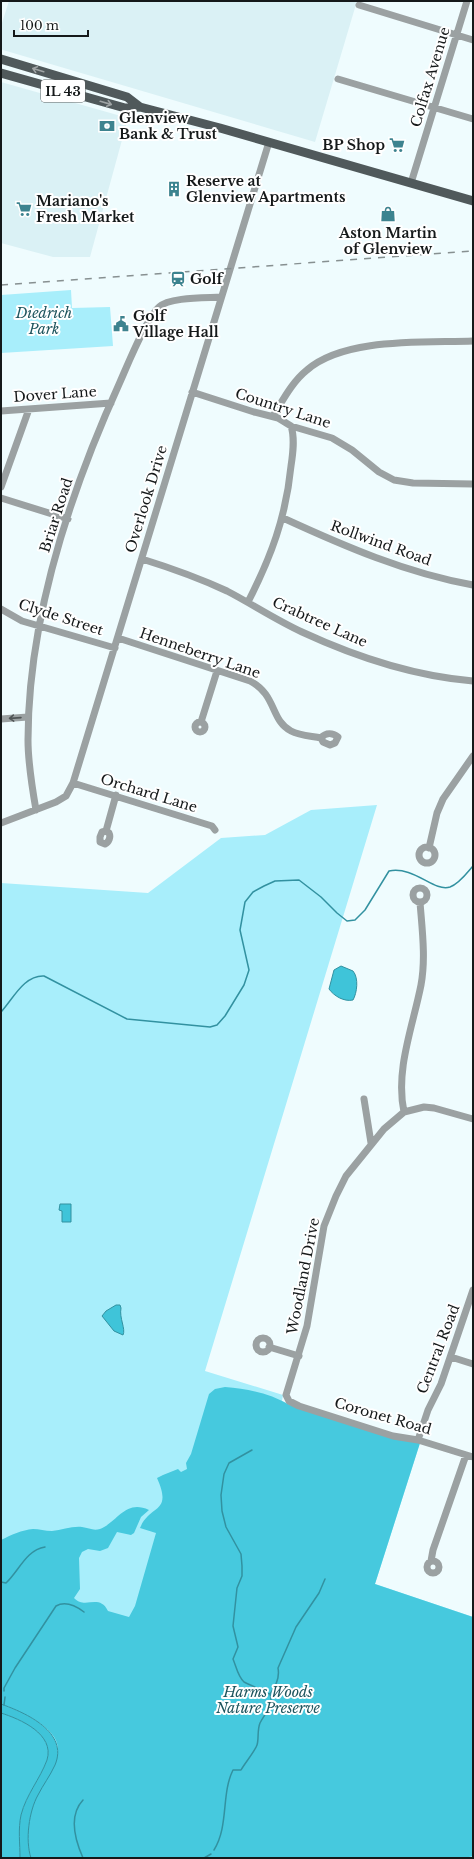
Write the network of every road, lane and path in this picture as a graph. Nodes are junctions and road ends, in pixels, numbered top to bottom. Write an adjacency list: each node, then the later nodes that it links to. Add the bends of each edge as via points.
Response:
1 (467, 1): 3 (street, Colfax Avenue)
2 (360, 5): 3 (street)
3 (457, 35): 4 (street); 9 (street, Colfax Avenue)
4 (473, 40)
5 (1, 59): 8 (main road, IL 43, one-way to 5, via 127,97)
6 (1, 73): 8 (main road, IL 43, one-way to 8, via 125,108)
7 (338, 79): 9 (street)
8 (140, 107): 11 (main road, IL 43)
9 (434, 108): 10 (street); 12 (street, Colfax Avenue)
10 (473, 119)
11 (269, 142): 12 (main road, IL 43); 14 (street, Overlook Drive)
12 (411, 183): 13 (main road, IL 43)
13 (473, 201)
14 (221, 297): 16 (street, Overlook Drive); 17 (street, Briar Road, via 168,302 159,306 142,335)
15 (473, 341): 20 (street, via 403,342 333,355 308,369 296,381)
16 (192, 392): 20 (street, Country Lane); 27 (street, Overlook Drive)
17 (111, 403): 18 (street, Dover Lane); 26 (street, Briar Road)
18 (29, 409): 19 (street, Dover Lane); 23 (street)
19 (1, 411)
20 (273, 416): 21 (street, Country Lane)
21 (291, 426): 22 (street, Country Lane, via 332,438 394,480 413,483); 25 (street, via 292,457)
22 (473, 484)
23 (1, 488)
24 (1, 498): 26 (street)
25 (283, 518): 28 (street, Rollwind Road, via 357,552 397,566); 29 (street, via 268,562)
26 (68, 519): 31 (street, Briar Road)
27 (142, 558): 29 (street, Crabtree Lane, via 200,579); 32 (street, Overlook Drive)
28 (473, 585)
29 (248, 602): 35 (street, Crabtree Lane, via 302,632 347,650 415,673)
30 (1, 609): 31 (street, Clyde Street, via 22,621)
31 (39, 626): 33 (street, Clyde Street); 36 (street, Briar Road)
32 (118, 638): 33 (street, Overlook Drive); 34 (street, Henneberry Lane)
33 (115, 648): 41 (street, Overlook Drive)
34 (217, 671): 38 (street); 39 (street, Henneberry Lane, via 250,681 262,688 270,698 279,719 287,728 299,734)
35 (473, 681)
36 (28, 717): 37 (street, one-way to 37); 43 (street, Briar Road, via 30,769)
37 (1, 719)
38 (201, 722)
39 (321, 738)
40 (473, 756): 47 (street, via 443,799)
41 (73, 783): 42 (street, Orchard Lane); 43 (street, Overlook Drive, via 66,796)
42 (116, 795): 45 (street, Orchard Lane, via 212,826); 46 (street)
43 (36, 810): 44 (street, Overlook Drive)
44 (1, 823)
45 (215, 830)
46 (106, 831)
47 (429, 848)
48 (420, 902): 50 (street, via 422,976 403,1066)
49 (364, 1099): 52 (street)
50 (404, 1112): 51 (street, Woodland Drive, via 424,1107 434,1108); 52 (street, Woodland Drive)
51 (473, 1119)
52 (371, 1143): 55 (street, Woodland Drive, via 346,1176 329,1213 319,1249 310,1314)
53 (473, 1290): 56 (street, Central Road)
54 (270, 1348): 55 (street)
55 (299, 1356): 58 (street, Woodland Drive, via 287,1389)
56 (451, 1357): 57 (street); 59 (street, Central Road, via 439,1390 423,1421)
57 (473, 1364)
58 (287, 1399): 59 (street, Coronet Road, via 299,1406 394,1436)
59 (418, 1440): 60 (street, Coronet Road)
60 (470, 1456): 61 (street, via 454,1487 433,1550)
61 (432, 1561)

